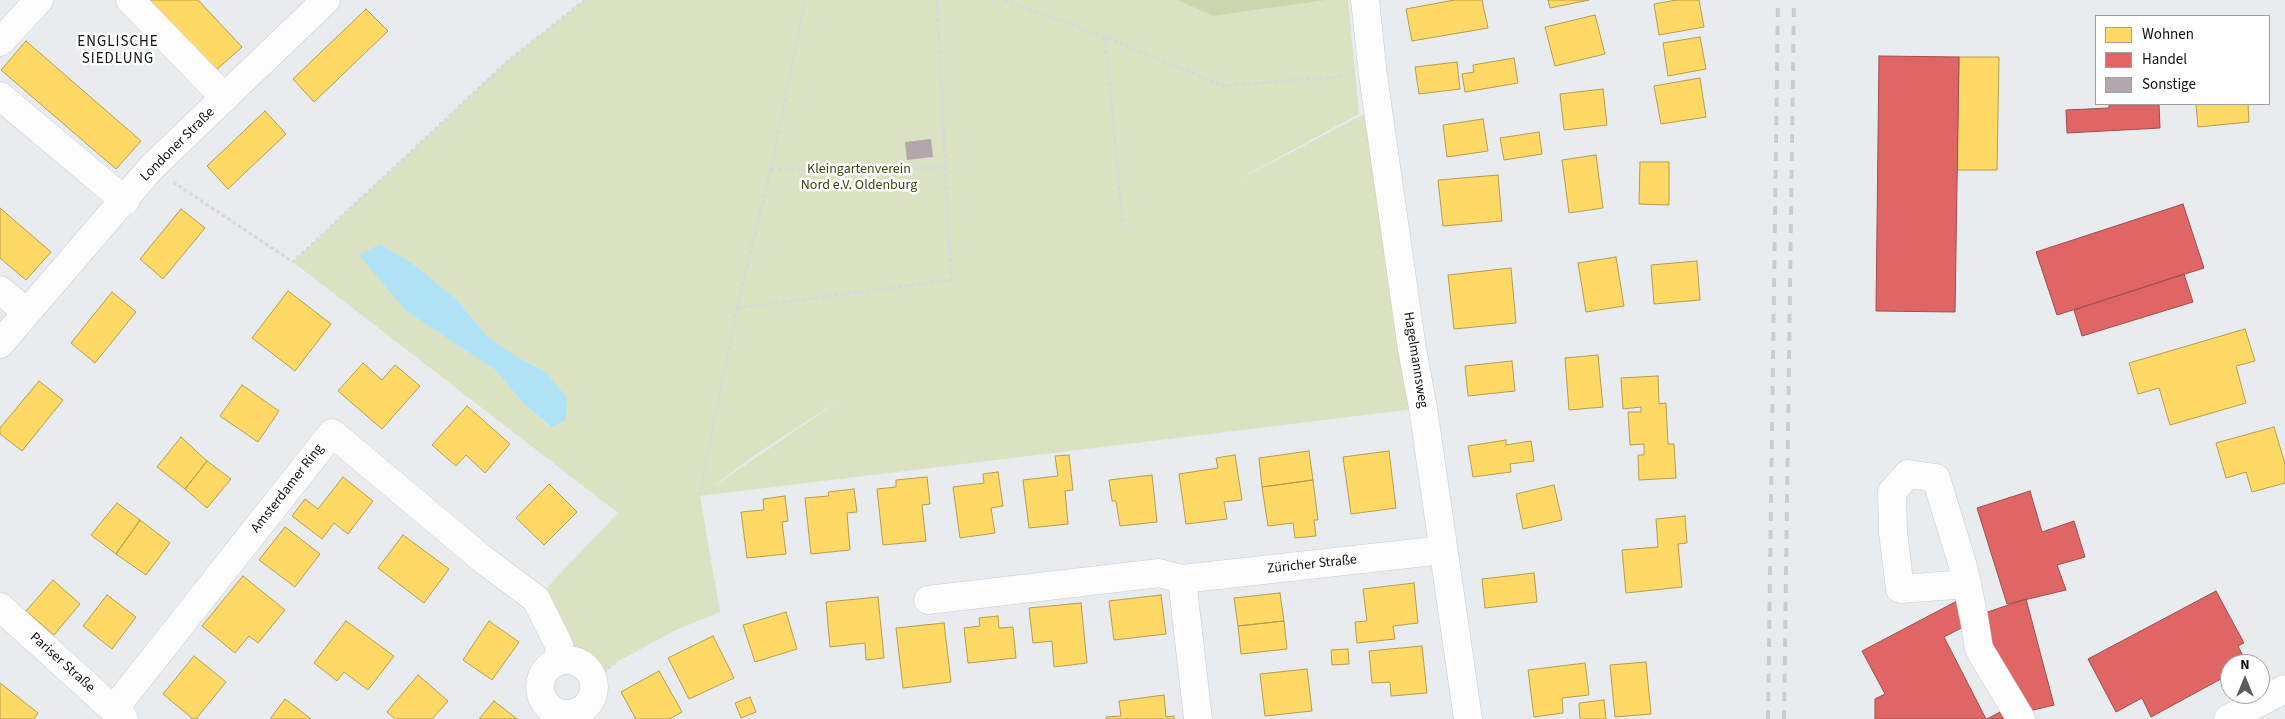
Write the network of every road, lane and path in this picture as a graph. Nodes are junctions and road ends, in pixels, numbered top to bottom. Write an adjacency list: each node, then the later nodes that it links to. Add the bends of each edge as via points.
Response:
1 (39, 0): 10 (street)
2 (130, 0): 13 (street)
3 (326, 0): 13 (street, Londoner Straße)
4 (584, 0): 15 (path, via 509,60 293,262)
5 (805, 0): 16 (path)
6 (937, 0): 14 (path)
7 (1004, 0): 9 (path)
8 (1365, 0): 11 (street, Hagelmannsweg)
9 (1105, 37): 11 (path, via 1223,86); 18 (path)
10 (0, 42)
11 (1373, 75): 24 (street, Hagelmannsweg)
12 (0, 96): 17 (street)
13 (225, 98): 15 (street, Londoner Straße)
14 (947, 167): 16 (path, via 879,171); 20 (path, via 951,280)
15 (152, 168): 17 (street, Londoner Straße)
16 (771, 169): 20 (path)
17 (125, 201): 21 (street, Londoner Straße)
18 (1123, 227)
19 (0, 290): 21 (street)
20 (737, 308): 23 (path)
21 (27, 312): 22 (street, Londoner Straße)
22 (0, 344)
23 (700, 496)
24 (1443, 550): 25 (street, Züricher Straße); 36 (street, Hagelmannsweg)
25 (1182, 579): 27 (street, Züricher Straße, via 1159,573); 35 (street)
26 (1967, 584): 37 (street, via 1980,649)
27 (928, 600)
28 (0, 607): 33 (street, Pariser Straße)
29 (560, 660): 31 (street, via 578,662); 33 (street, Amsterdamer Ring, via 559,645 536,599 485,561 332,433); 34 (street, via 545,670 540,687 546,704)
30 (615, 663): 31 (path)
31 (593, 681): 34 (street, via 594,690 586,705)
32 (2285, 689): 38 (street)
33 (119, 714)
34 (563, 716)
35 (1198, 719)
36 (1468, 719)
37 (2021, 719)
38 (2228, 719)

